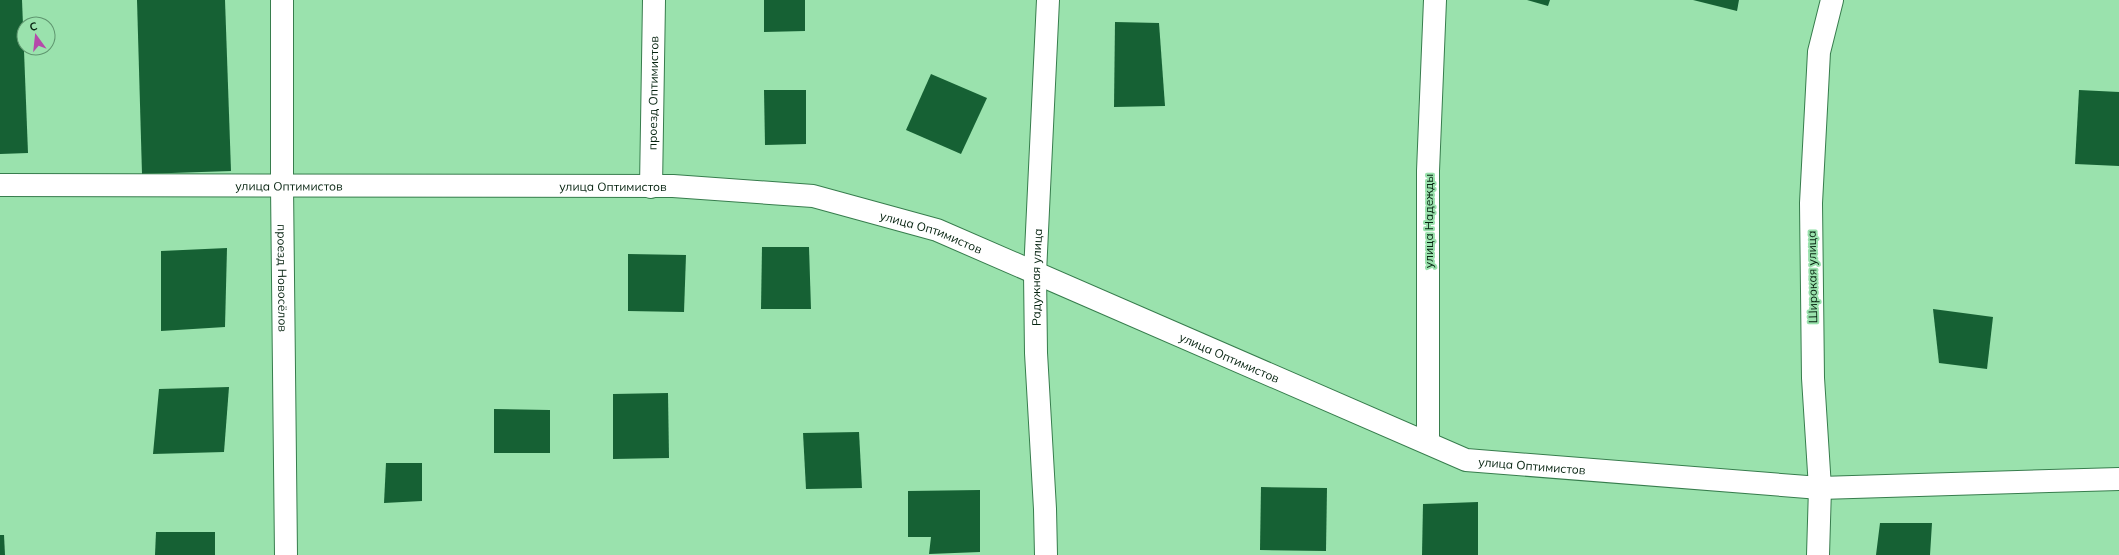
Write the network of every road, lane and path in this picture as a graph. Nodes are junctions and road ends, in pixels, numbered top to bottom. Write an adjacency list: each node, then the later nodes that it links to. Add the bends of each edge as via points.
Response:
1 (282, 0): 7 (street, проезд Новосёлов)
2 (654, 0): 8 (street, проезд Оптимистов)
3 (1048, 0): 9 (street, Радужная улица)
4 (1435, 0): 10 (street, улица Надежды, via 1428,171)
5 (1832, 0): 12 (street, Широкая улица, via 1820,52 1811,203 1813,378)
6 (0, 185): 7 (street, улица Оптимистов)
7 (282, 186): 8 (street, улица Оптимистов); 13 (street, проезд Новосёлов)
8 (652, 187): 9 (street, улица Оптимистов, via 673,186 813,196 937,230)
9 (1035, 273): 10 (street, улица Оптимистов); 14 (street, Радужная улица, via 1036,352)
10 (1428, 442): 12 (street, улица Оптимистов, via 1466,460)
11 (2119, 479): 12 (street, улица Оптимистов)
12 (1820, 488): 15 (street, Широкая улица)
13 (286, 555)
14 (1046, 555)
15 (1818, 555)

